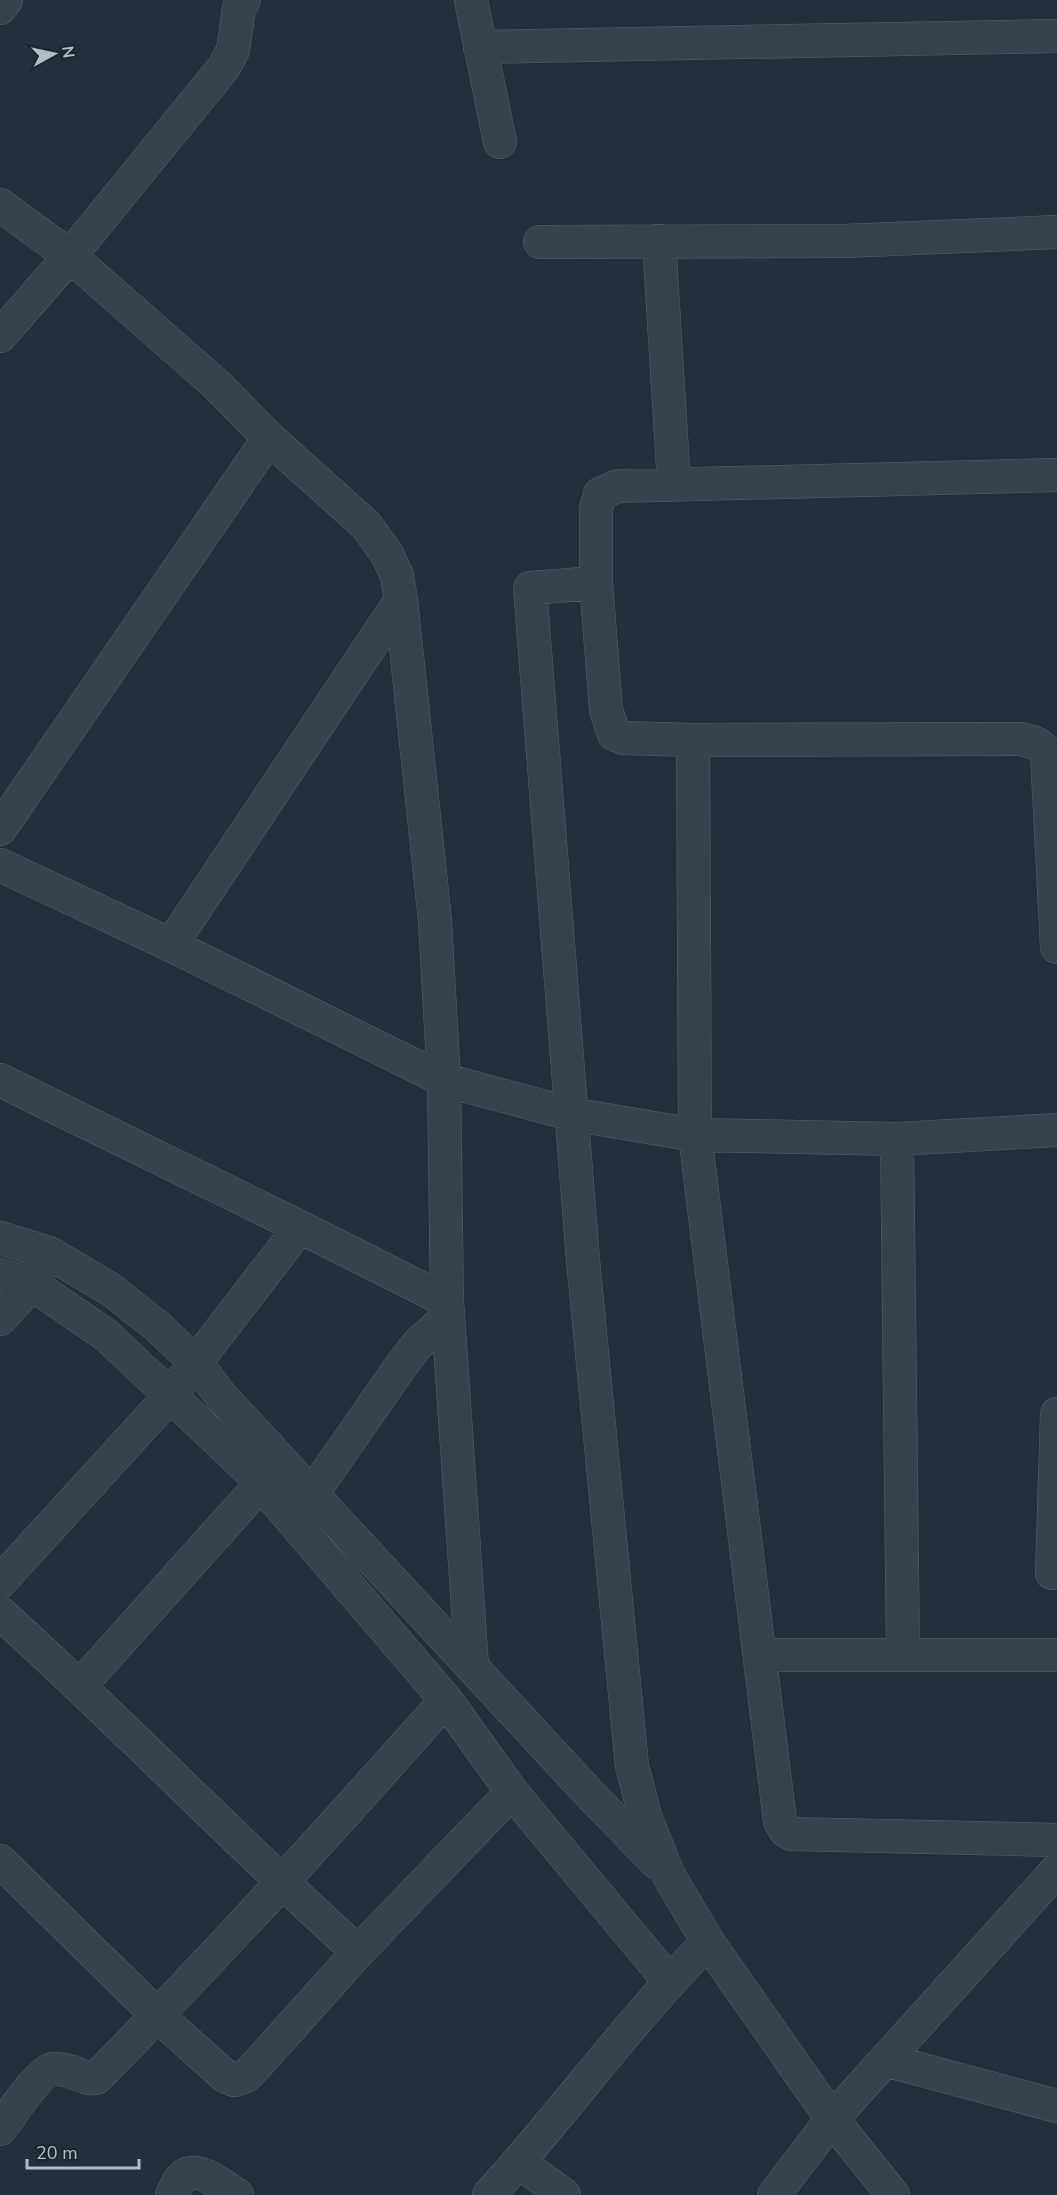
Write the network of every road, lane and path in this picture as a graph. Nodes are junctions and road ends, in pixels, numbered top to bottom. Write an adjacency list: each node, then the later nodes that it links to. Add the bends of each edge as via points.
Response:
1 (6, 0): 4 (street)
2 (244, 0): 12 (street, via 239,8 233,50 224,67)
3 (471, 0): 6 (street)
4 (0, 8)
5 (1057, 36): 6 (street)
6 (480, 47): 7 (street)
7 (500, 142)
8 (0, 205): 12 (street)
9 (1057, 232): 10 (street, via 844,241)
10 (659, 241): 11 (street); 16 (street)
11 (540, 242)
12 (70, 256): 13 (street); 14 (street, via 217,385)
13 (0, 336)
14 (269, 438): 18 (street, via 366,525 387,554); 20 (street)
15 (1057, 475): 16 (street)
16 (674, 484): 17 (street, via 618,486 600,494 596,509)
17 (596, 583): 19 (street, via 606,710 614,734 623,738); 26 (street, via 530,588)
18 (402, 600): 22 (street); 25 (street, via 435,921)
19 (693, 740): 23 (street, via 1020,739 1037,743 1047,754); 28 (street)
20 (0, 829)
21 (0, 865): 22 (street)
22 (171, 945): 25 (street)
23 (1057, 947)
24 (0, 1080): 30 (street)
25 (444, 1080): 26 (street); 35 (street)
26 (571, 1114): 28 (street); 55 (street, via 632,1766 645,1816)
27 (1057, 1130): 29 (street)
28 (695, 1135): 29 (street); 45 (street)
29 (897, 1139): 46 (street)
30 (300, 1227): 35 (street); 37 (street)
31 (0, 1238): 32 (street)
32 (49, 1253): 34 (street); 37 (street, via 110,1289 158,1326)
33 (0, 1275): 34 (street)
34 (32, 1284): 36 (street); 38 (street, via 106,1335)
35 (448, 1309): 41 (street, via 403,1363); 48 (street)
36 (0, 1319)
37 (196, 1364): 38 (street); 41 (street)
38 (170, 1396): 40 (street); 43 (street)
39 (1057, 1414): 42 (street)
40 (261, 1484): 49 (street); 50 (street)
41 (312, 1494): 48 (street)
42 (1052, 1573)
43 (0, 1582)
44 (0, 1613): 49 (street)
45 (761, 1655): 46 (street); 52 (street, via 777,1808 780,1821 791,1834)
46 (903, 1655): 47 (street)
47 (1057, 1655)
48 (472, 1666): 55 (street)
49 (80, 1686): 56 (street)
50 (446, 1700): 51 (street); 56 (street)
51 (512, 1792): 58 (street); 59 (street)
52 (1057, 1840)
53 (1, 1864): 60 (street)
54 (1057, 1870): 61 (street)
55 (669, 1876): 57 (street)
56 (283, 1884): 58 (street); 60 (street)
57 (708, 1942): 59 (street); 63 (street)
58 (358, 1952): 60 (street, via 240,2079 225,2076)
59 (669, 1981): 65 (street)
60 (158, 2016): 64 (street, via 96,2078 48,2070)
61 (885, 2060): 62 (street); 63 (street)
62 (1057, 2106)
63 (832, 2119): 70 (street); 71 (street)
64 (0, 2129)
65 (519, 2162): 68 (street); 69 (street)
66 (172, 2195): 67 (street, via 183,2176 192,2172)
67 (237, 2195)
68 (489, 2195)
69 (564, 2195)
70 (774, 2195)
71 (893, 2195)

